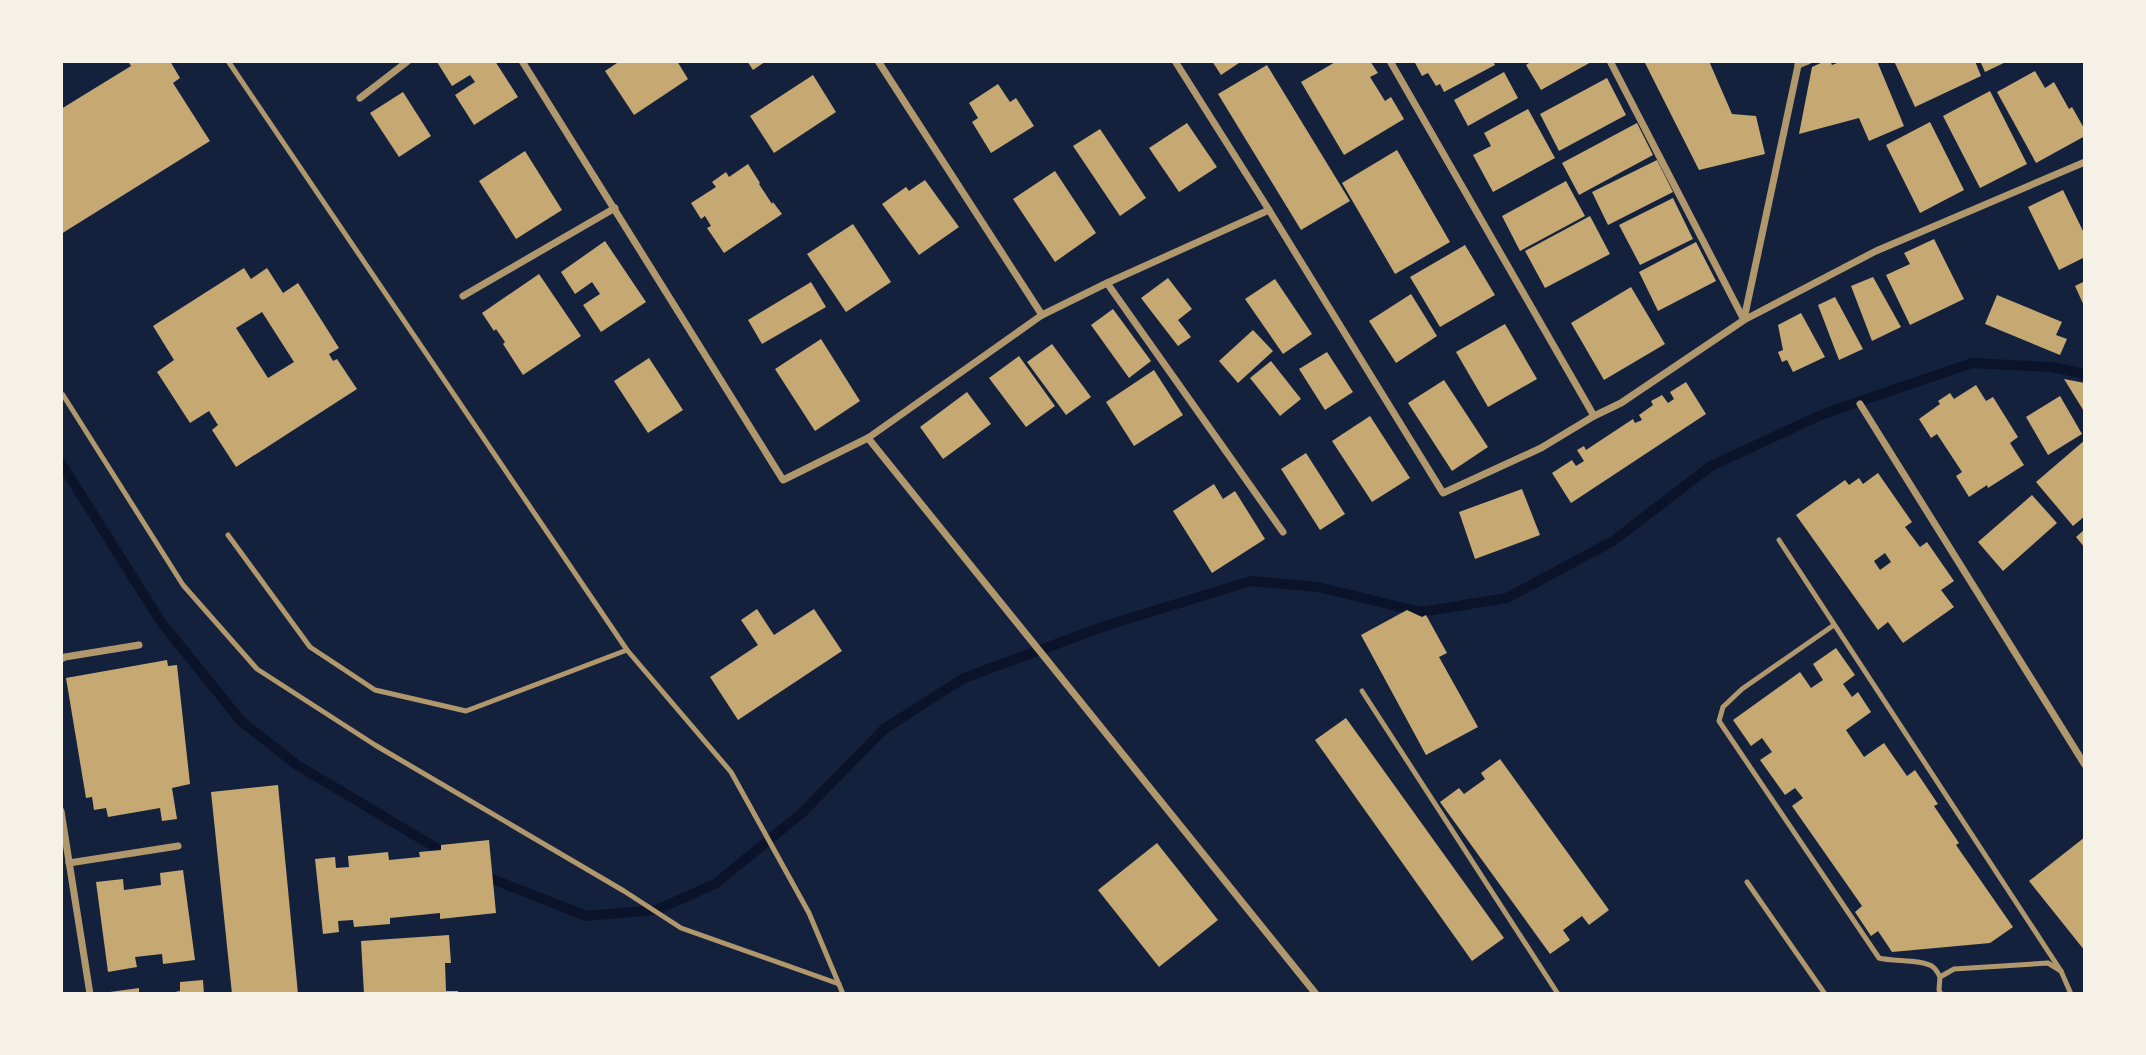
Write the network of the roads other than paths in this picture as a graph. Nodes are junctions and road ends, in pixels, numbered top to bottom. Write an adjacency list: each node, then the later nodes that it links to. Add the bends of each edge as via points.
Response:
1 (228, 61): 27 (lane)
2 (408, 61): 10 (street)
3 (522, 61): 12 (street)
4 (878, 61): 16 (street)
5 (1175, 61): 13 (street)
6 (1390, 61): 20 (street)
7 (1610, 61): 17 (street)
8 (1808, 61): 9 (street)
9 (1798, 63): 17 (street)
10 (360, 98)
11 (2085, 162): 17 (street, via 1876,251)
12 (615, 208): 15 (street); 21 (street, via 783,480)
13 (1269, 210): 14 (street); 20 (street, via 1443,493 1541,448)
14 (1107, 283): 16 (street); 22 (street)
15 (463, 296)
16 (1042, 315): 21 (street)
17 (1744, 320): 20 (street, via 1621,403)
18 (63, 395): 37 (lane, via 183,584 257,668 375,745 681,928)
19 (1860, 404): 30 (street)
20 (1594, 416)
21 (868, 438): 40 (street)
22 (1283, 532)
23 (228, 535): 27 (lane, via 310,647 375,690 466,711)
24 (1779, 540): 25 (lane)
25 (1835, 625): 35 (lane); 36 (lane, via 1742,689 1723,707 1719,721 1880,958 1932,965)
26 (139, 645): 28 (street)
27 (627, 650): 37 (lane, via 731,772 809,913)
28 (61, 659)
29 (1362, 691): 41 (lane)
30 (2085, 765)
31 (61, 811): 33 (street)
32 (178, 846): 33 (street)
33 (69, 863): 38 (street)
34 (1748, 882): 42 (lane)
35 (2061, 971): 36 (lane, via 2048,963 1954,969); 44 (lane)
36 (1940, 977): 43 (lane)
37 (839, 985): 39 (lane)
38 (90, 994)
39 (842, 994)
40 (1316, 994)
41 (1558, 994)
42 (1825, 994)
43 (1941, 994)
44 (2071, 994)

